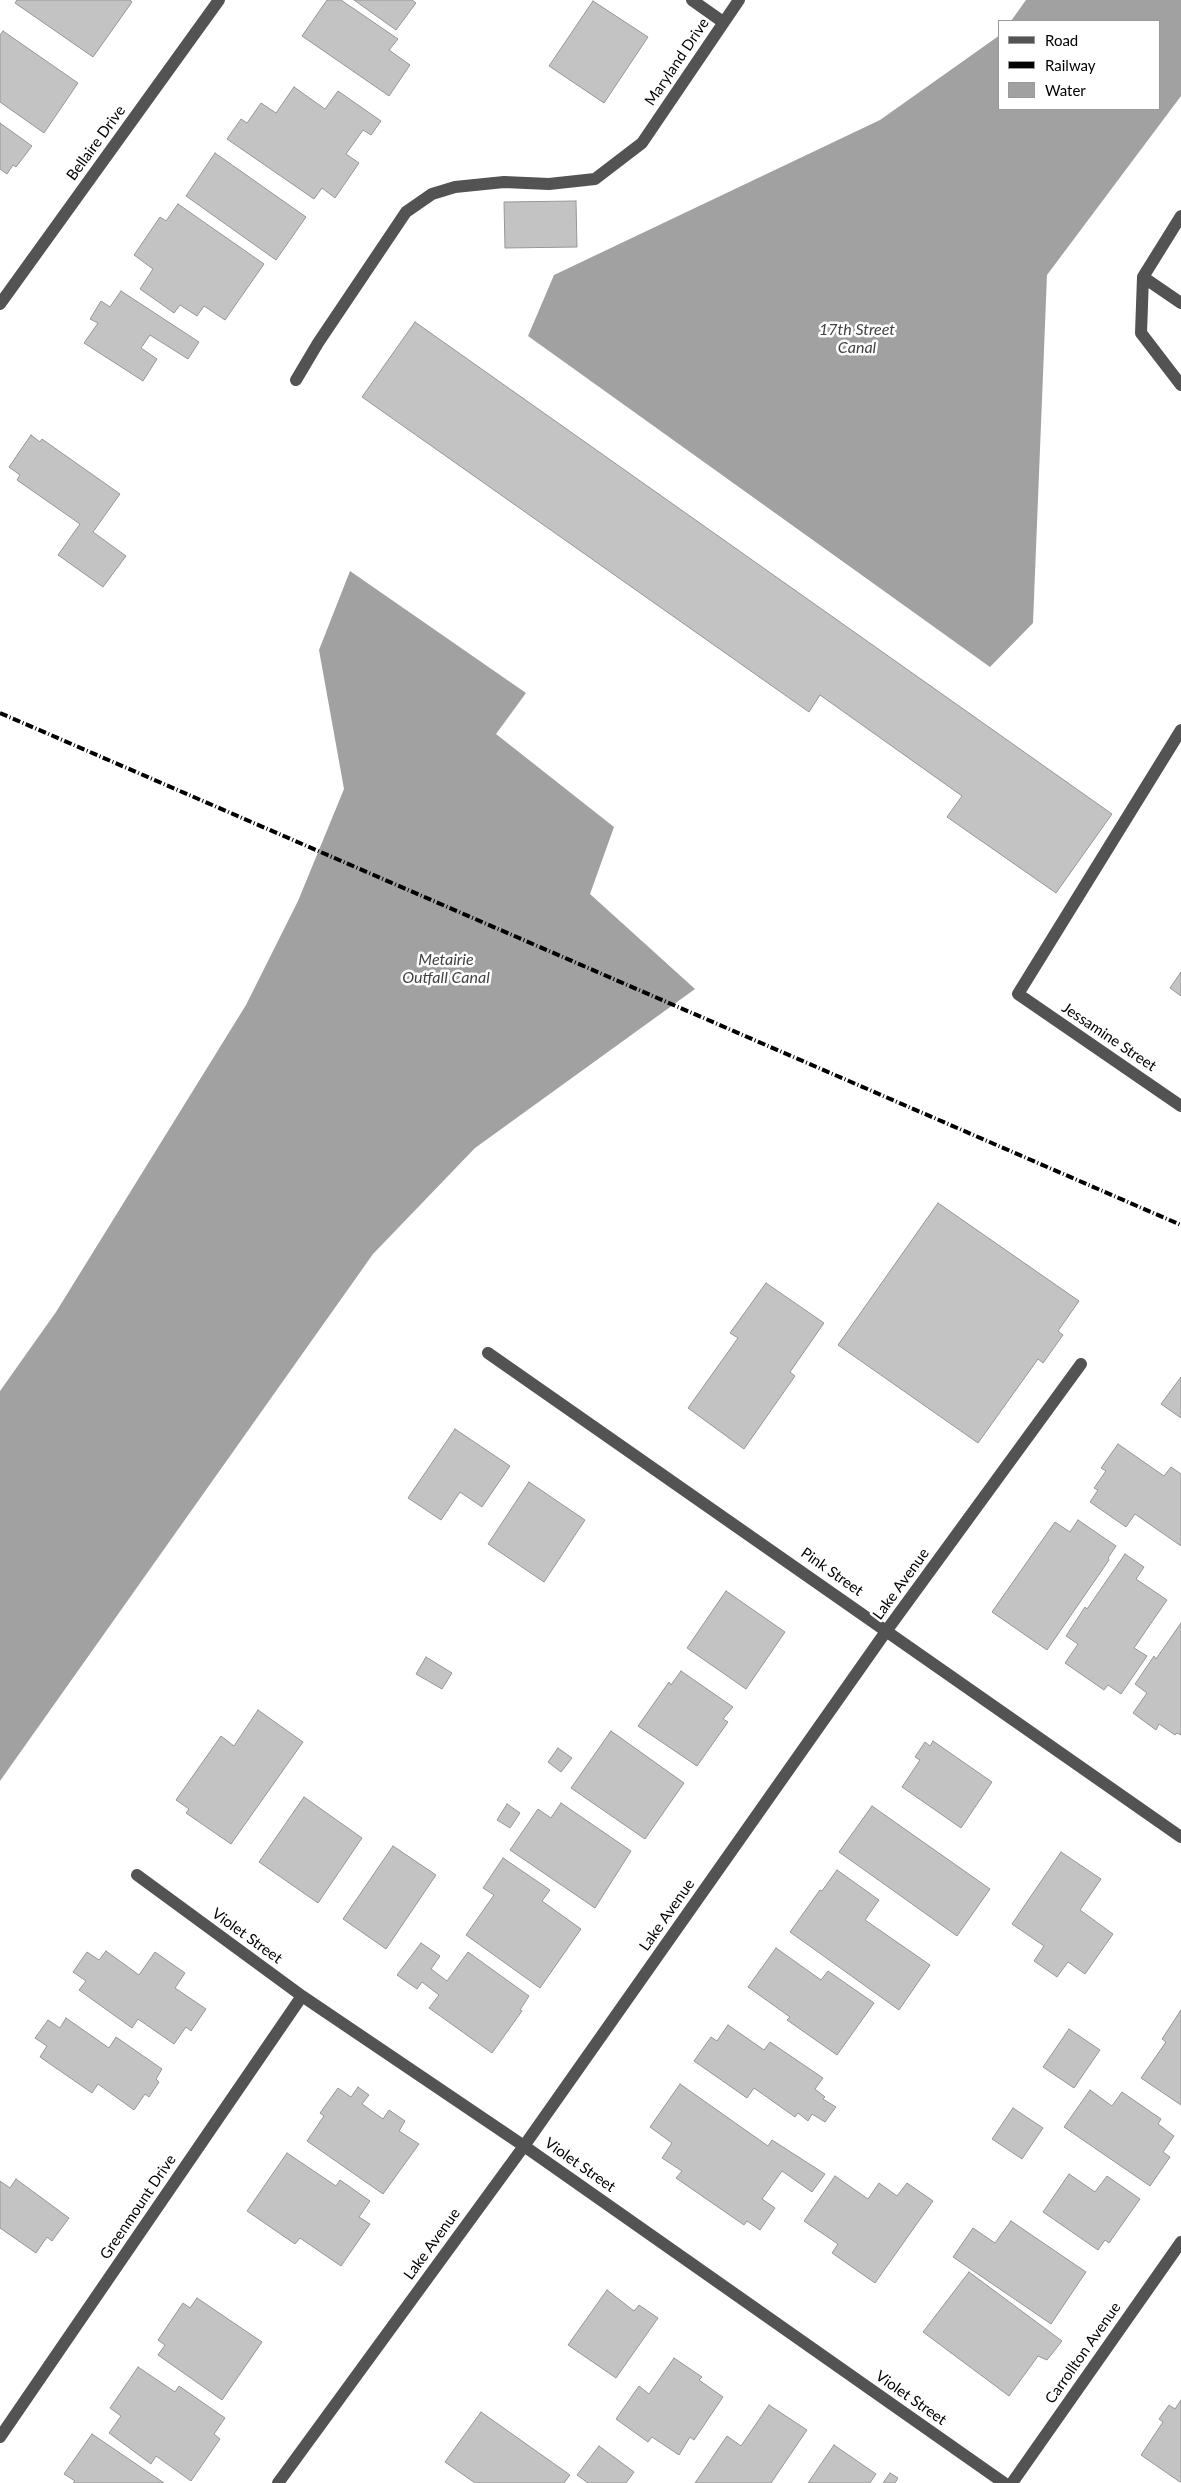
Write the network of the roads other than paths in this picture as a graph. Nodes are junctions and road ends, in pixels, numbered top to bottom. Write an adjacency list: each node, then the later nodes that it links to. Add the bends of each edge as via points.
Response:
1 (219, 0): 8 (street, Bellaire Drive)
2 (692, 0): 4 (street)
3 (739, 0): 4 (street, Maryland Drive)
4 (724, 22): 9 (street, Maryland Drive, via 642,143 595,179 455,187 432,194 406,212)
5 (1181, 216): 6 (street)
6 (1143, 277): 7 (street); 10 (street, via 1141,333)
7 (1181, 303)
8 (0, 304)
9 (296, 380)
10 (1181, 385)
11 (1181, 730): 12 (street, Jessamine Street, via 1018,994)
12 (1181, 1106)
13 (488, 1353): 15 (street, Pink Street)
14 (1081, 1364): 15 (street, Lake Avenue)
15 (888, 1630): 16 (street, Pink Street); 19 (street, Lake Avenue)
16 (1181, 1836)
17 (137, 1875): 18 (street, Violet Street)
18 (302, 1996): 19 (street, Violet Street); 21 (street, Greenmount Drive)
19 (524, 2146): 22 (street, Lake Avenue); 23 (street, Violet Street)
20 (1181, 2242): 24 (street, Carrollton Avenue)
21 (0, 2437)
22 (278, 2483)
23 (1004, 2483)
24 (1012, 2483)

